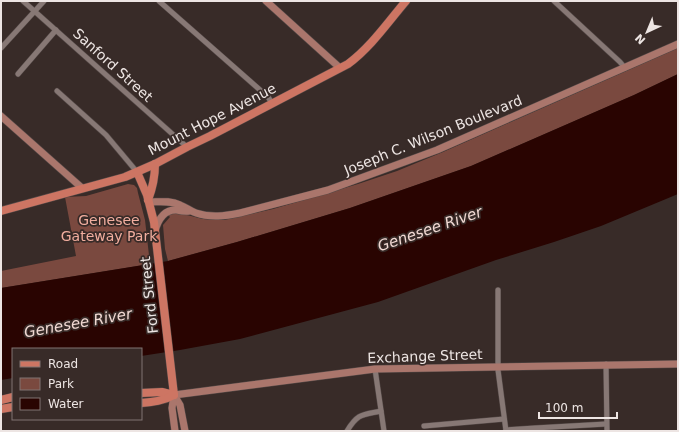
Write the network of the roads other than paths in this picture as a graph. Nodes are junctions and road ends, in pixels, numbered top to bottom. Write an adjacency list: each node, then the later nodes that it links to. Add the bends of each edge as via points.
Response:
1 (22, 1): 7 (street, Sanford Street)
2 (44, 1): 7 (street)
3 (160, 1): 15 (street)
4 (266, 1): 11 (street)
5 (406, 1): 11 (main road, Mount Hope Avenue, via 361,53)
6 (554, 1): 12 (street)
7 (34, 12): 8 (street, Sanford Street); 10 (street)
8 (56, 30): 13 (street); 17 (street, Sanford Street)
9 (678, 44): 12 (street, Joseph C. Wilson Boulevard)
10 (1, 48)
11 (340, 68): 15 (main road, Mount Hope Avenue)
12 (625, 68): 23 (street, Joseph C. Wilson Boulevard, via 449,145 328,190 228,215 205,215)
13 (18, 74)
14 (57, 91): 19 (street, via 106,135)
15 (272, 103): 17 (main road, Mount Hope Avenue)
16 (1, 116): 20 (street)
17 (187, 147): 18 (main road, Mount Hope Avenue)
18 (155, 164): 19 (main road, Mount Hope Avenue); 21 (main road)
19 (137, 172): 20 (main road, Mount Hope Avenue); 21 (main road, Ford Street)
20 (82, 188): 22 (main road, Mount Hope Avenue)
21 (149, 201): 23 (street, Joseph C. Wilson Boulevard, via 179,204); 24 (main road, Ford Street)
22 (1, 211)
23 (189, 211): 24 (street, Joseph C. Wilson Boulevard, via 176,210 166,213 157,223)
24 (155, 233): 31 (main road, Ford Street)
25 (498, 290): 28 (street)
26 (606, 364): 27 (street, Exchange Street); 28 (street, Exchange Street); 40 (street)
27 (678, 364)
28 (498, 366): 29 (street, Exchange Street); 38 (street)
29 (376, 369): 31 (street, Exchange Street); 37 (street)
30 (142, 393): 31 (main road, via 162,392)
31 (174, 395): 34 (main road, via 157,402); 43 (street, Ford Street, via 172,407); 44 (street, Ford Street, via 181,407)
32 (12, 397): 33 (main road)
33 (1, 400)
34 (142, 403)
35 (12, 407): 36 (main road)
36 (1, 409)
37 (381, 411): 45 (street, via 357,418); 46 (street)
38 (504, 419): 39 (street); 42 (street)
39 (444, 424): 41 (street); 47 (street)
40 (606, 424): 42 (street); 48 (street)
41 (424, 426)
42 (506, 430)
43 (175, 431)
44 (185, 431)
45 (347, 431)
46 (384, 431)
47 (445, 431)
48 (607, 431)

